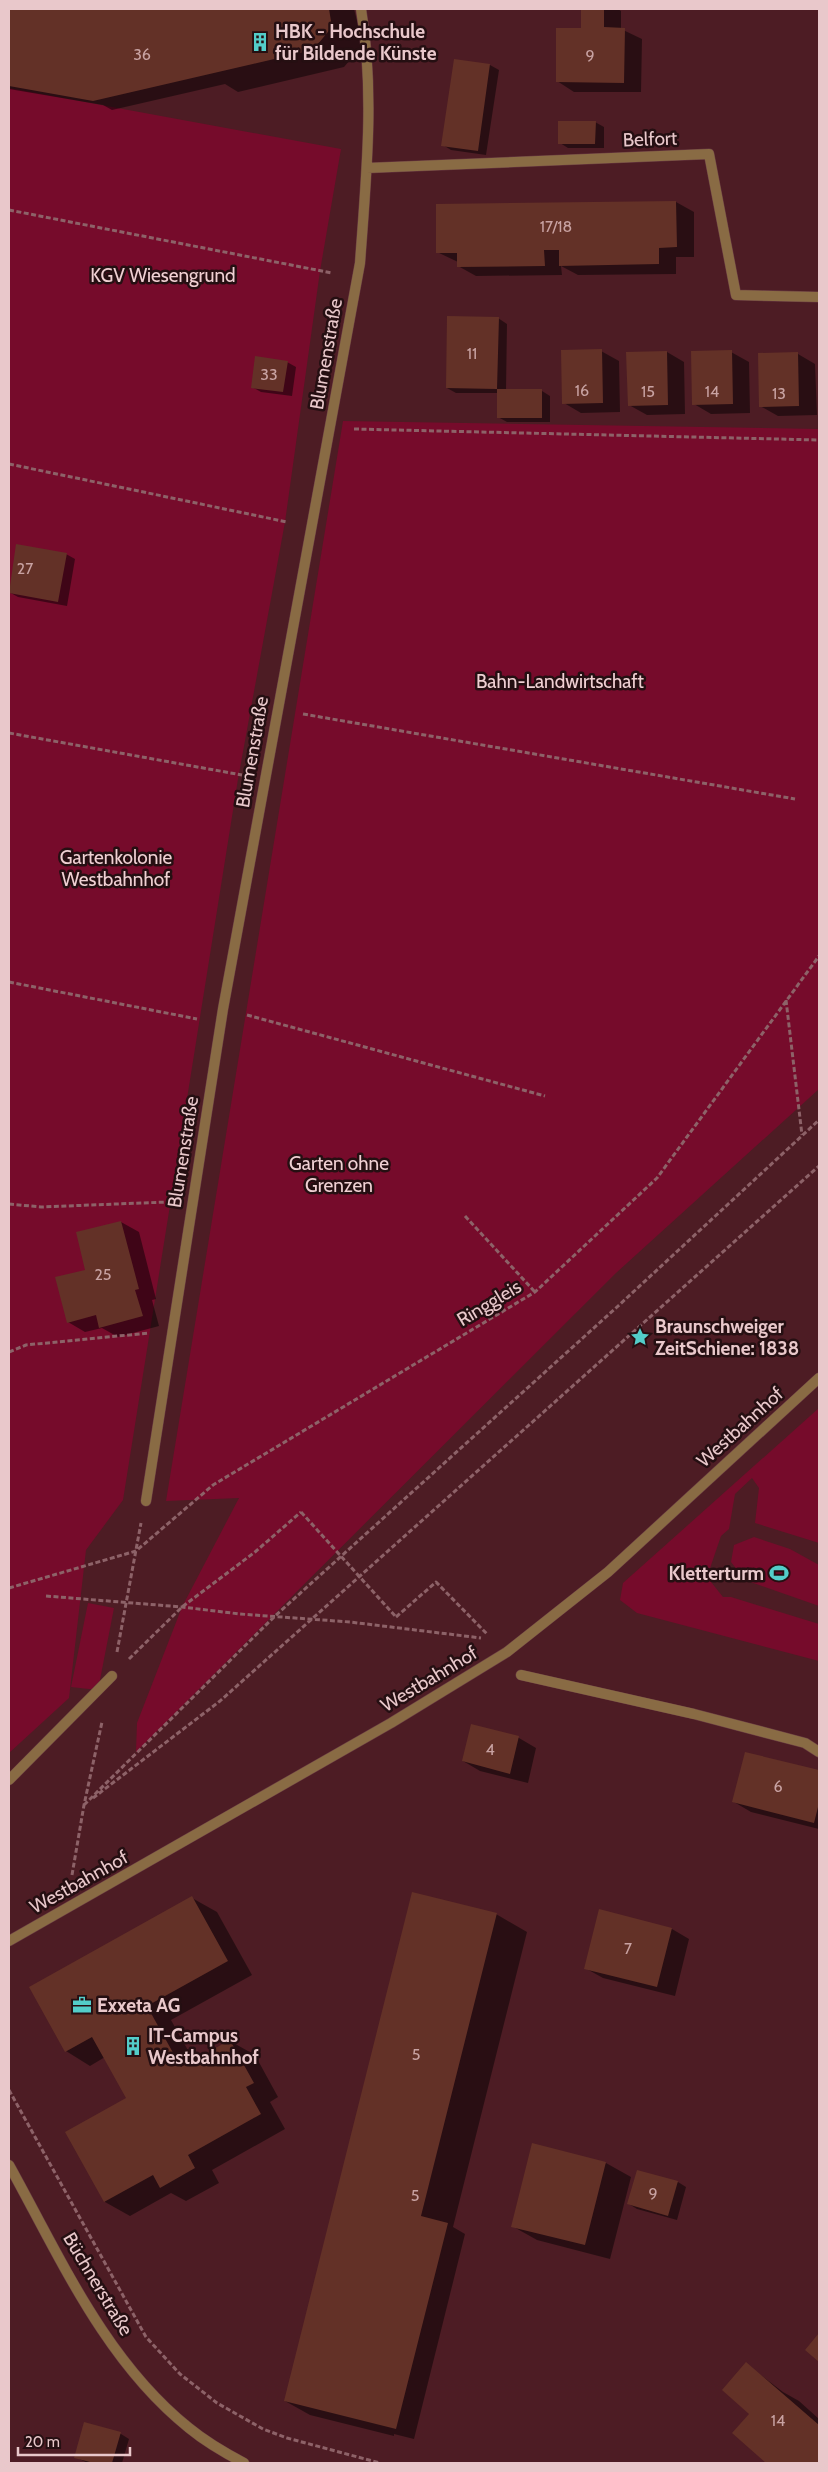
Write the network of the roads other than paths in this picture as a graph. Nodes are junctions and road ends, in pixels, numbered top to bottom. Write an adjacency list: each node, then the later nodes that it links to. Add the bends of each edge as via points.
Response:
1 (361, 9): 2 (street, Blumenstraße, via 367,43)
2 (367, 168): 3 (street, Belfort, via 709,154 736,294); 5 (street, Blumenstraße, via 358,278 220,1023)
3 (819, 297)
4 (819, 1378): 10 (street, Westbahnhof, via 608,1572 506,1652 399,1718)
5 (146, 1501)
6 (521, 1675): 8 (street, via 704,1716 805,1743)
7 (112, 1676): 9 (street)
8 (819, 1752)
9 (9, 1780)
10 (9, 1941)
11 (9, 2165): 12 (street, Büchnerstraße, via 98,2325 135,2375 188,2428)
12 (244, 2463)

